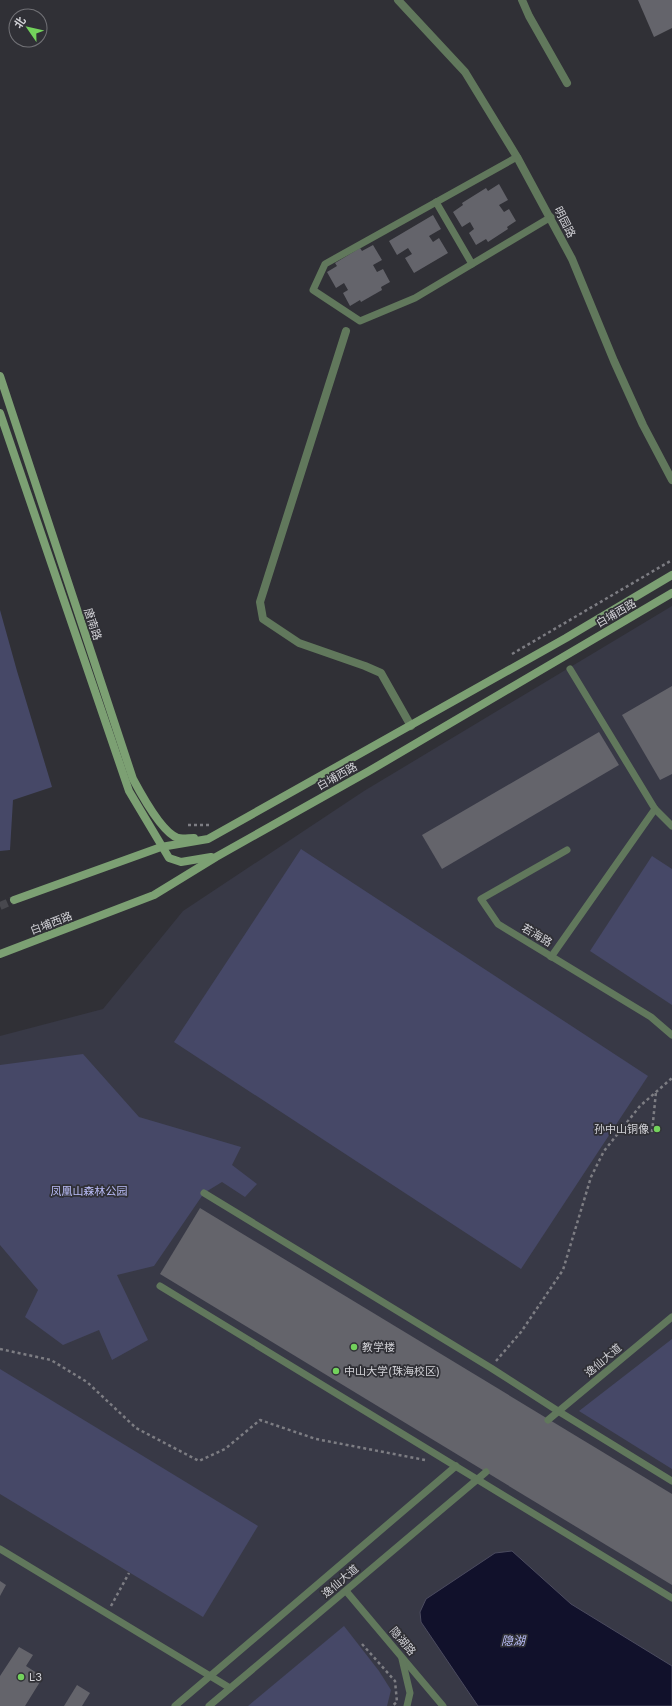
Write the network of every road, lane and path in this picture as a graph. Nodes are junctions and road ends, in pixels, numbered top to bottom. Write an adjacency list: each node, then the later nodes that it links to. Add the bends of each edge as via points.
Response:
1 (398, 0): 4 (street, 明园路, via 465,72)
2 (522, 0): 3 (street, via 528,16)
3 (567, 84)
4 (517, 157): 5 (lane); 6 (street, 明园路)
5 (436, 202): 7 (lane); 7 (lane, via 325,264 314,290 360,321 415,298)
6 (551, 217): 7 (lane); 11 (street, 明园路, via 572,259 614,361)
7 (472, 264)
8 (346, 331): 15 (street, via 260,602 263,620 299,643 381,673)
9 (0, 376): 18 (main road, 唐南路, via 133,779 152,813 177,838)
10 (0, 413): 19 (main road, 唐南路, via 129,791)
11 (672, 480)
12 (672, 575): 15 (main road, 白埔西路)
13 (672, 593): 21 (main road, 白埔西路, via 369,771)
14 (570, 669): 16 (lane)
15 (411, 726): 18 (main road, 白埔西路)
16 (655, 809): 17 (lane); 24 (lane)
17 (672, 826)
18 (208, 839): 19 (main road, 白埔西路)
19 (161, 848): 21 (main road, 唐南路, via 169,858 182,862); 22 (main road, 白埔西路)
20 (566, 850): 24 (lane, 若海路, via 481,899 498,924)
21 (216, 857): 23 (main road, 白埔西路, via 154,895)
22 (14, 900)
23 (0, 954)
24 (551, 957): 25 (lane, 若海路, via 651,1017)
25 (672, 1035)
26 (672, 1078): 27 (path)
27 (656, 1091): 28 (path); 33 (path, via 640,1106 604,1151 591,1177 563,1270 521,1332)
28 (652, 1132)
29 (204, 1193): 33 (lane)
30 (160, 1286): 37 (lane)
31 (672, 1318): 34 (lane, 逸仙大道)
32 (0, 1349): 36 (path, via 51,1360 87,1382 136,1428 199,1461 225,1449 260,1420 316,1439)
33 (491, 1368): 34 (lane)
34 (558, 1411): 35 (lane, 逸仙大道); 40 (lane)
35 (548, 1420)
36 (433, 1462)
37 (456, 1466): 39 (lane); 48 (lane)
38 (486, 1472): 39 (lane, 逸仙大道)
39 (476, 1479): 43 (lane, 逸仙大道); 44 (lane)
40 (672, 1481)
41 (0, 1549): 45 (lane)
42 (129, 1573): 45 (path)
43 (346, 1591): 47 (lane, 隐湖路); 49 (lane, 逸仙大道)
44 (672, 1598)
45 (106, 1613): 48 (lane)
46 (362, 1644): 52 (path, via 395,1681 397,1702)
47 (402, 1658): 53 (lane, via 410,1693); 54 (lane, 隐湖路)
48 (210, 1676): 49 (lane); 50 (lane)
49 (230, 1688): 51 (lane, 逸仙大道)
50 (175, 1706)
51 (209, 1706)
52 (392, 1706)
53 (407, 1706)
54 (443, 1706)

